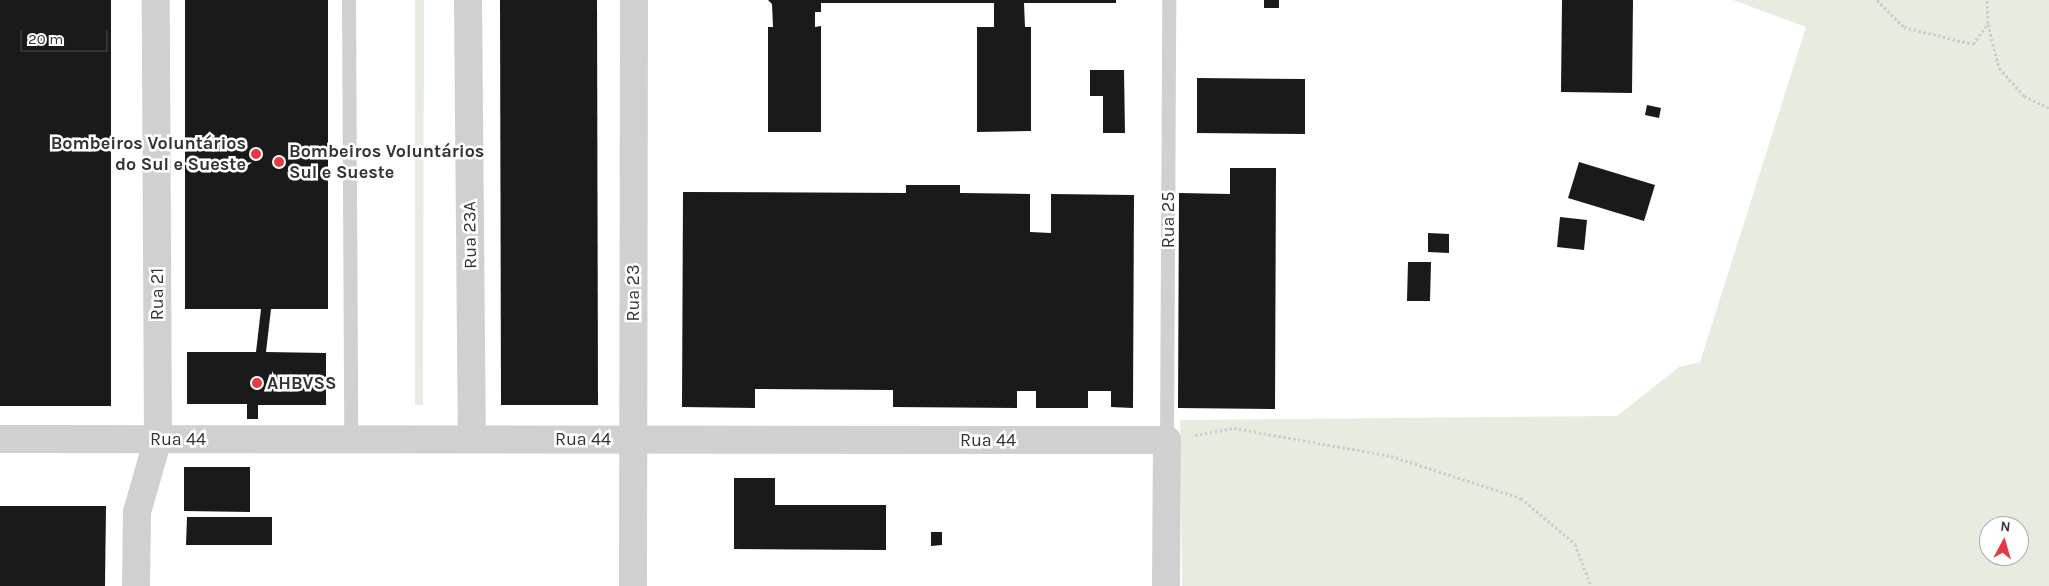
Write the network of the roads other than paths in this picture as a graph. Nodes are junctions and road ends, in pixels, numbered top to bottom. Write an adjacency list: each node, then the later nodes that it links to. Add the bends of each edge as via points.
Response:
1 (156, 0): 7 (street, Rua 21)
2 (349, 0): 8 (lane)
3 (468, 0): 9 (street, Rua 23A)
4 (634, 0): 10 (street, Rua 23)
5 (1169, 0): 11 (lane, Rua 25)
6 (0, 439): 7 (street, Rua 44)
7 (158, 439): 8 (street, Rua 44); 12 (street, Rua 21, via 137,512)
8 (351, 439): 9 (street, Rua 44)
9 (472, 439): 10 (street, Rua 44)
10 (633, 440): 11 (street, Rua 44); 13 (street, Rua 23)
11 (1167, 440): 14 (street)
12 (136, 586)
13 (632, 586)
14 (1166, 586)

